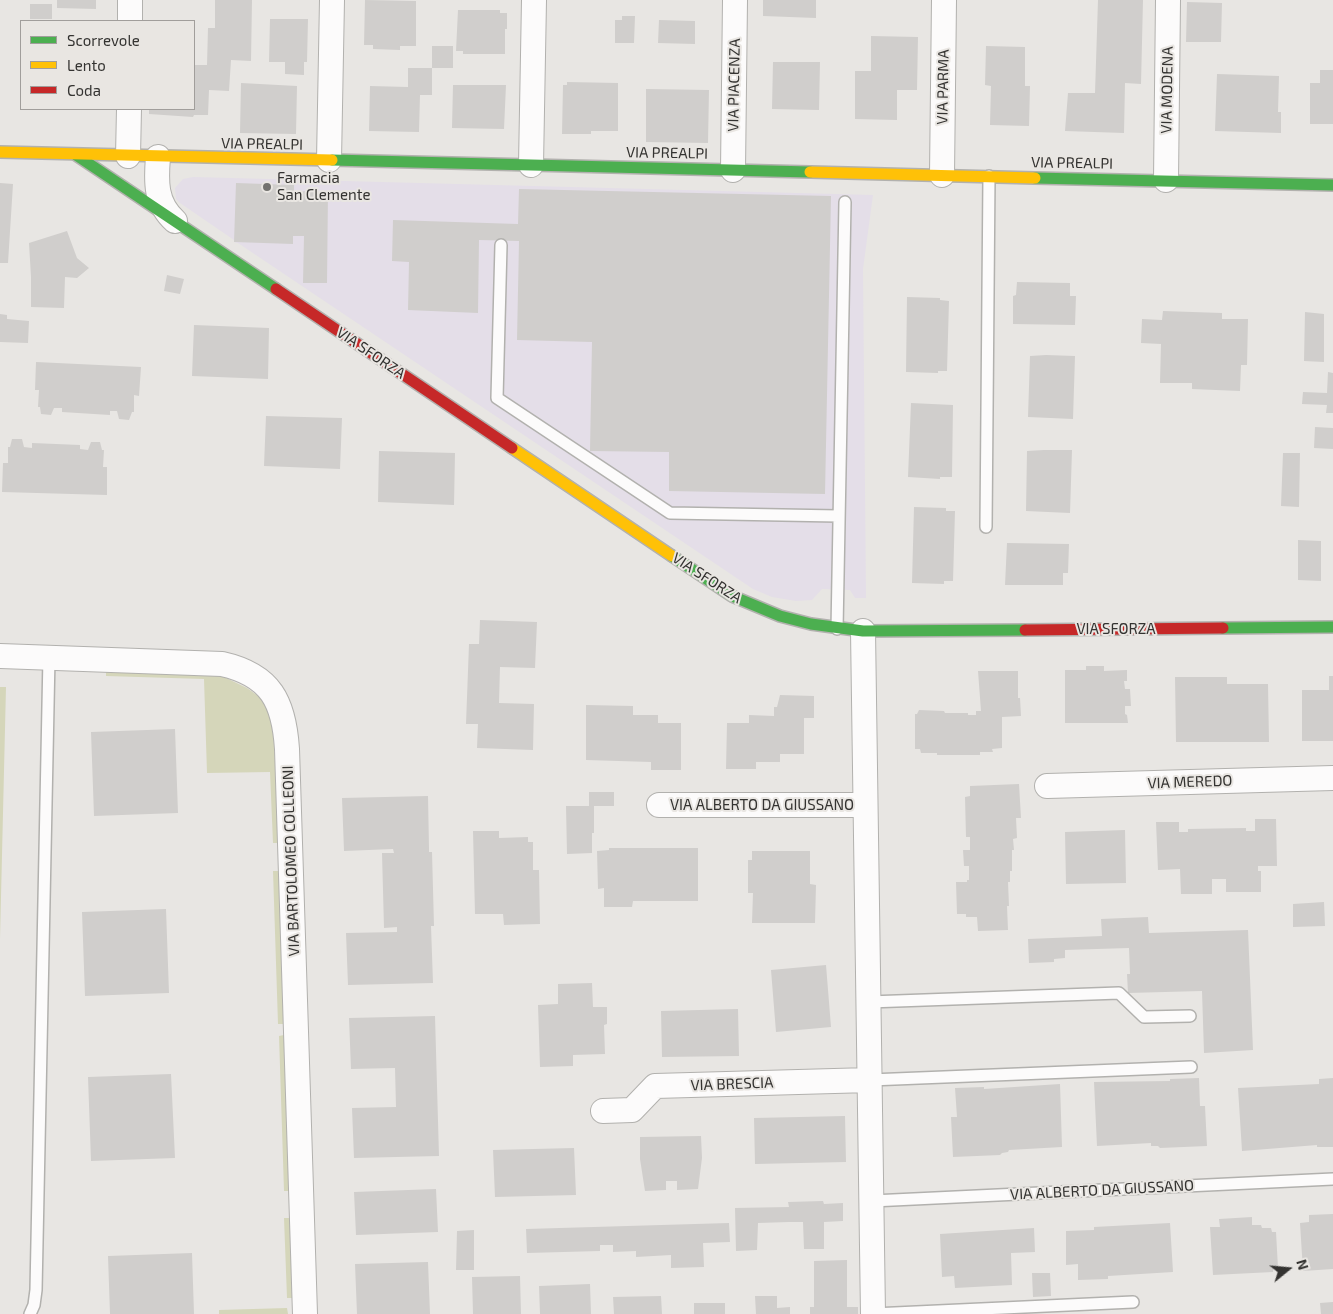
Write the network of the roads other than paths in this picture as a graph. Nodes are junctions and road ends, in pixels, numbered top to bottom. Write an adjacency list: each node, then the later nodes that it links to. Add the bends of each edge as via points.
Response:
1 (130, 0): 7 (street)
2 (332, 0): 13 (street)
3 (534, 0): 14 (street)
4 (735, 0): 15 (street, VIA PIACENZA)
5 (944, 0): 16 (street, VIA PARMA)
6 (1168, 0): 18 (street, VIA MODENA)
7 (130, 20)
8 (129, 110): 11 (street)
9 (0, 152): 10 (street, VIA PREALPI)
10 (76, 155): 11 (street, VIA PREALPI); 21 (street, VIA SFORZA)
11 (128, 156): 12 (street, VIA PREALPI)
12 (158, 157): 13 (street, VIA PREALPI); 21 (street, VIA SFORZA, via 156,189 170,217)
13 (329, 160): 14 (street, VIA PREALPI)
14 (531, 165): 15 (street, VIA PREALPI)
15 (733, 170): 16 (street, VIA PREALPI)
16 (942, 175): 17 (street, VIA PREALPI)
17 (989, 176): 18 (street, VIA PREALPI); 24 (lane)
18 (1166, 180): 19 (street, VIA PREALPI)
19 (1333, 185)
20 (845, 202): 23 (lane)
21 (178, 224): 26 (street, VIA SFORZA, via 732,596 786,619)
22 (501, 246): 23 (lane, via 497,398 670,513)
23 (838, 516): 26 (lane)
24 (986, 527)
25 (1333, 627): 27 (street, VIA SFORZA)
26 (837, 629): 27 (street, VIA SFORZA)
27 (862, 631): 33 (street, VIA ALBERTO DA GIUSSANO)
28 (0, 656): 29 (street, VIA BARTOLOMEO COLLEONI)
29 (49, 657): 42 (lane, via 36,1290); 43 (street, VIA BARTOLOMEO COLLEONI, via 222,664 239,669 260,682 282,709 288,749)
30 (1333, 778): 31 (street, VIA MEREDO)
31 (1047, 786)
32 (659, 805): 33 (street, VIA ALBERTO DA GIUSSANO)
33 (865, 806): 34 (street, VIA ALBERTO DA GIUSSANO)
34 (869, 1002): 35 (lane, via 1119,993 1144,1018); 37 (street, VIA ALBERTO DA GIUSSANO)
35 (1190, 1016)
36 (1191, 1066): 37 (lane)
37 (870, 1080): 38 (street, VIA BRESCIA, via 655,1086 632,1110); 40 (street, VIA ALBERTO DA GIUSSANO)
38 (603, 1111)
39 (1333, 1179): 40 (lane, VIA ALBERTO DA GIUSSANO)
40 (872, 1201): 44 (street, VIA ALBERTO DA GIUSSANO)
41 (1134, 1302): 44 (lane)
42 (30, 1314)
43 (305, 1314)
44 (873, 1314)

